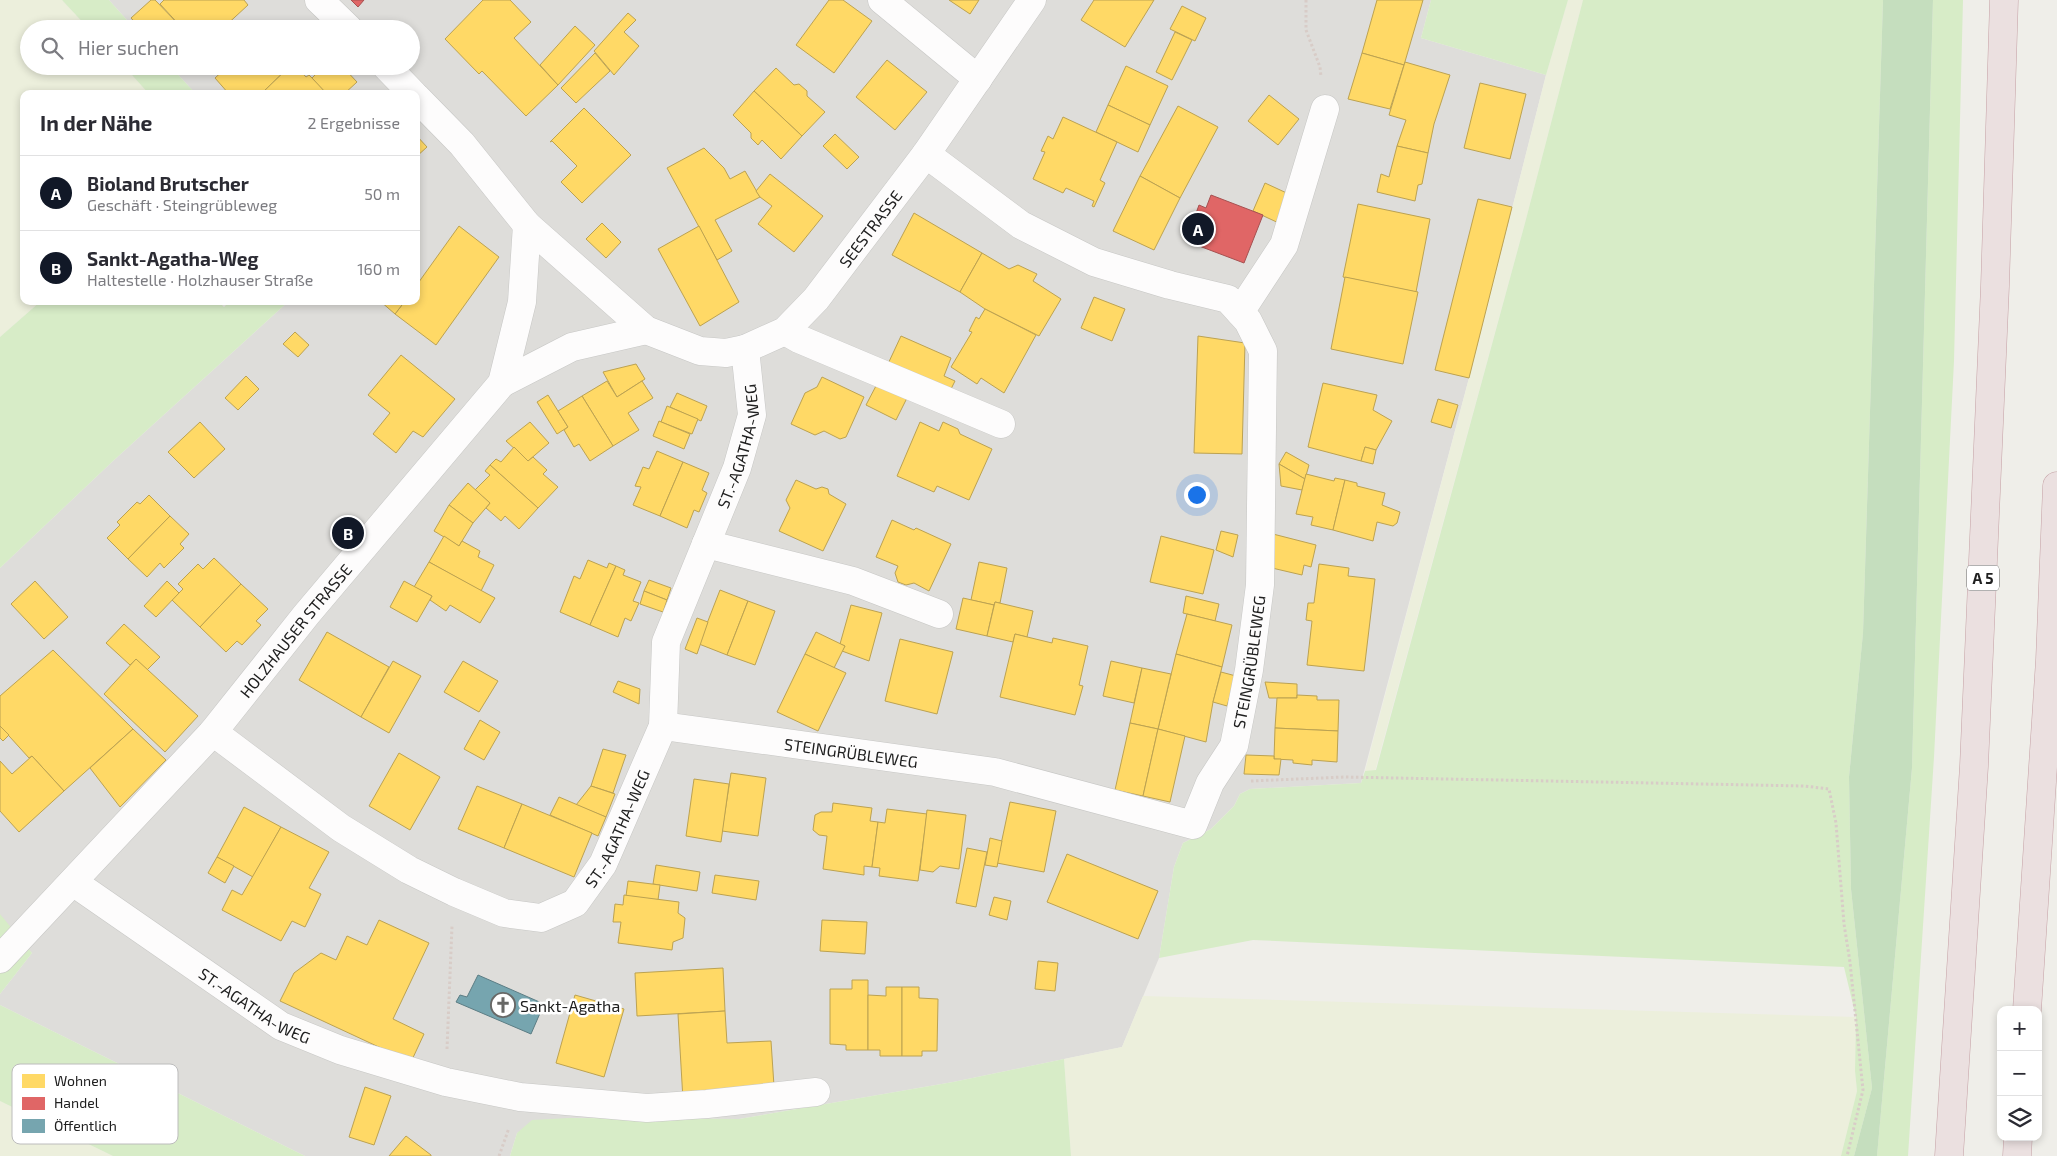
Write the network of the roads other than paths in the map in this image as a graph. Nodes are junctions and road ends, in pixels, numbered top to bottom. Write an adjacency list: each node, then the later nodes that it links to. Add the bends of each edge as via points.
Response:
1 (319, 0): 5 (street)
2 (882, 0): 7 (street)
3 (1032, 0): 7 (street, SEESTRASSE)
4 (2004, 0): 29 (highway, A 5, via 1975,757)
5 (340, 20)
6 (395, 75): 8 (street)
7 (978, 80): 11 (street, SEESTRASSE)
8 (409, 90)
9 (420, 101): 12 (street, via 462,144)
10 (1325, 109): 13 (street, via 1284,245)
11 (926, 154): 13 (street, STEINGRÜBLEWEG, via 1021,225 1078,254 1170,285 1228,299); 15 (street, SEESTRASSE, via 816,299)
12 (527, 225): 14 (street, SEESTRASSE); 17 (street, HOLZHAUSER STRASSE, via 522,302)
13 (1240, 312): 22 (street, STEINGRÜBLEWEG, via 1248,321 1262,351 1260,585 1249,670 1234,746 1210,783 1193,825 995,772)
14 (646, 330): 16 (street, SEESTRASSE, via 700,351 726,353); 17 (street, via 572,346)
15 (785, 331): 16 (street, SEESTRASSE); 18 (street)
16 (745, 349): 20 (street, ST.-AGATHA-WEG, via 752,415 737,468)
17 (502, 383): 23 (street, HOLZHAUSER STRASSE, via 306,615)
18 (1001, 424)
19 (2057, 486): 26 (highway, via 2050,660)
20 (706, 544): 21 (street, via 853,581); 22 (street, ST.-AGATHA-WEG, via 666,642)
21 (939, 614)
22 (663, 726): 23 (street, ST.-AGATHA-WEG, via 602,864 575,903 541,918 504,913 410,870 341,828)
23 (213, 732): 24 (street, HOLZHAUSER STRASSE)
24 (73, 882): 25 (street, HOLZHAUSER STRASSE); 27 (street, ST.-AGATHA-WEG, via 281,1026 340,1050 446,1082 520,1097 647,1108)
25 (0, 959)
26 (2027, 1006)
27 (816, 1092)
28 (2018, 1141): 30 (highway)
29 (1949, 1156)
30 (2017, 1156)

